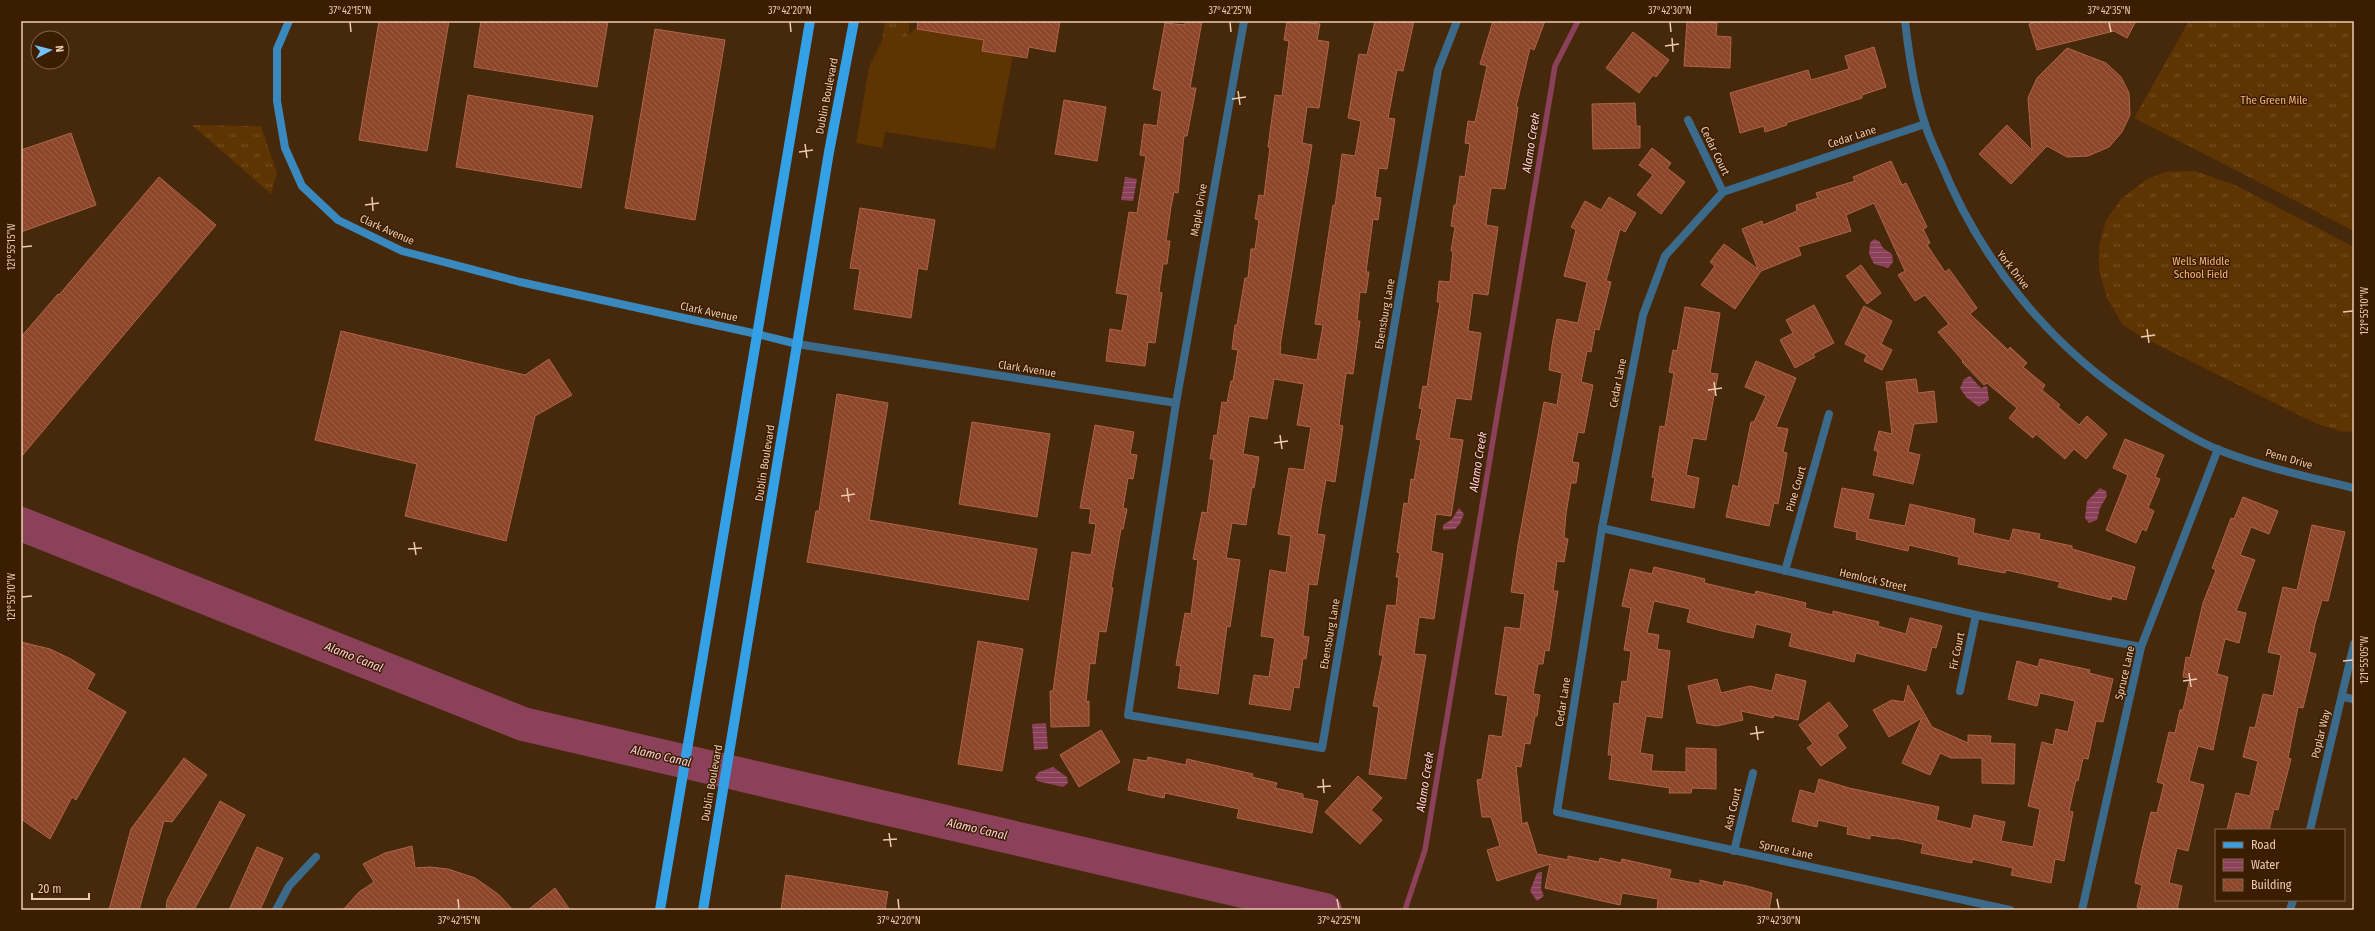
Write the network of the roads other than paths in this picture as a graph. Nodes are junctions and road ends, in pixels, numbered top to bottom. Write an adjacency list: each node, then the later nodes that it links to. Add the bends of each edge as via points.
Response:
1 (289, 21): 10 (street, Clark Avenue, via 277,49 277,101 285,148 302,186 338,220 402,250 520,282)
2 (810, 21): 10 (main road)
3 (854, 21): 11 (main road, Dublin Boulevard)
4 (1244, 21): 12 (street, Maple Drive)
5 (1458, 21): 12 (street, Ebensburg Lane, via 1438,70 1322,748 1128,715)
6 (1906, 21): 8 (street, York Drive, via 1910,63)
7 (1688, 120): 9 (street, Cedar Court)
8 (1925, 124): 9 (street, Cedar Lane); 14 (street, York Drive, via 1954,194 1988,257 2030,309 2074,356 2110,386 2159,418)
9 (1723, 192): 16 (street, Cedar Lane, via 1665,256 1642,315)
10 (757, 334): 11 (street, Clark Avenue); 30 (main road)
11 (797, 344): 12 (street, Clark Avenue); 31 (main road, Dublin Boulevard)
12 (1176, 403)
13 (1829, 414): 17 (street, Pine Court)
14 (2218, 450): 15 (street, Penn Drive); 20 (street, Spruce Lane)
15 (2354, 488)
16 (1602, 528): 17 (street, Hemlock Street); 25 (street, Cedar Lane)
17 (1785, 571): 18 (street, Hemlock Street)
18 (1976, 615): 20 (street, Hemlock Street); 21 (street, Fir Court)
19 (2354, 644): 22 (street, Poplar Way)
20 (2141, 647): 33 (street, Spruce Lane)
21 (1960, 691)
22 (2342, 696): 23 (street); 26 (street, Poplar Way)
23 (2354, 699)
24 (1752, 773): 27 (street, Ash Court)
25 (1557, 812): 27 (street, Spruce Lane)
26 (2310, 829)
27 (1734, 851): 32 (street, Spruce Lane)
28 (316, 857): 29 (street, via 289,886)
29 (276, 910)
30 (660, 910)
31 (702, 910)
32 (2010, 910)
33 (2082, 910)

